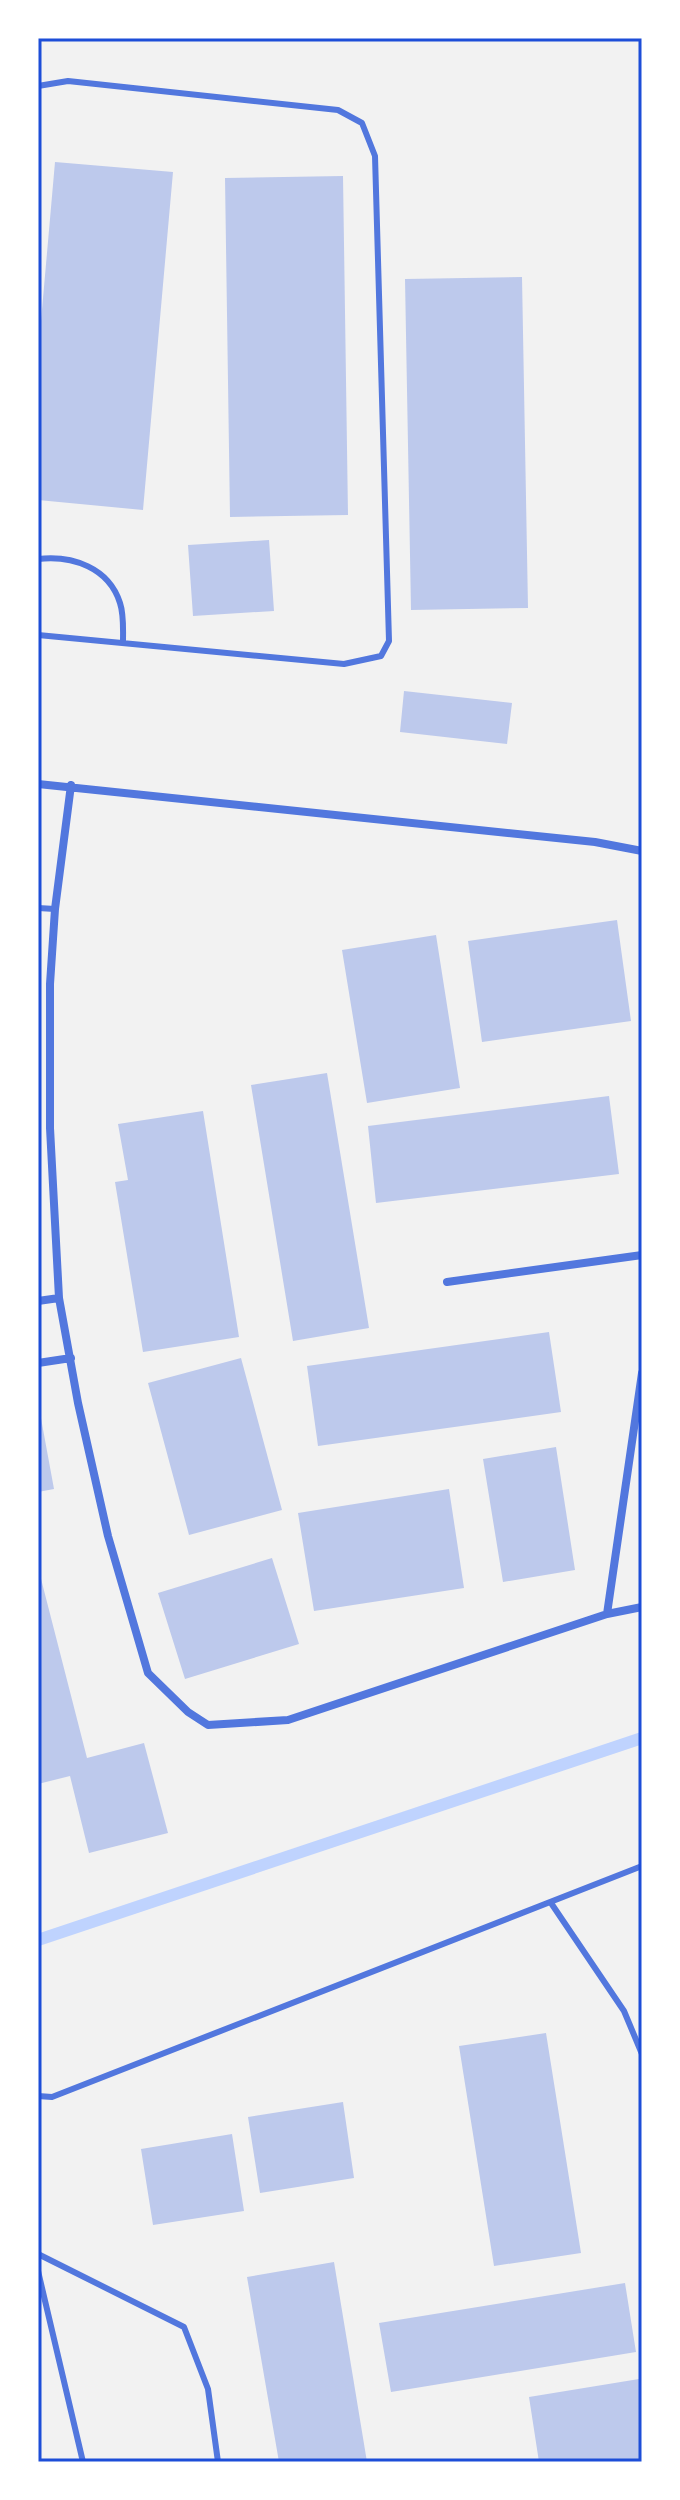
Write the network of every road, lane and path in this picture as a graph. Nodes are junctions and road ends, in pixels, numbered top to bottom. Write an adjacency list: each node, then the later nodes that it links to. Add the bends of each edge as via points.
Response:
1 (38, 86): 4 (lane, via 68,81 338,110 362,123 375,156 389,641 381,656 344,664)
2 (38, 559): 4 (lane, via 77,562 112,583 122,606)
3 (38, 635): 4 (lane)
4 (123, 642)
5 (38, 784): 6 (street)
6 (71, 785): 7 (street); 9 (street)
7 (642, 851)
8 (38, 908): 9 (lane)
9 (55, 909): 12 (street, via 50,1128)
10 (642, 1255): 11 (street)
11 (447, 1282)
12 (59, 1298): 13 (street); 14 (street)
13 (38, 1301)
14 (71, 1358): 15 (street); 18 (street, via 108,1536 148,1673 208,1725 288,1720)
15 (38, 1363)
16 (642, 1373): 18 (street)
17 (642, 1607): 18 (street)
18 (607, 1614)
19 (642, 1866): 20 (lane)
20 (551, 1903): 21 (lane, via 624,2011); 22 (lane, via 52,2097)
21 (642, 2054)
22 (38, 2096)
23 (38, 2254): 26 (lane, via 184,2327 208,2389)
24 (38, 2271): 25 (lane)
25 (83, 2462)
26 (218, 2462)

